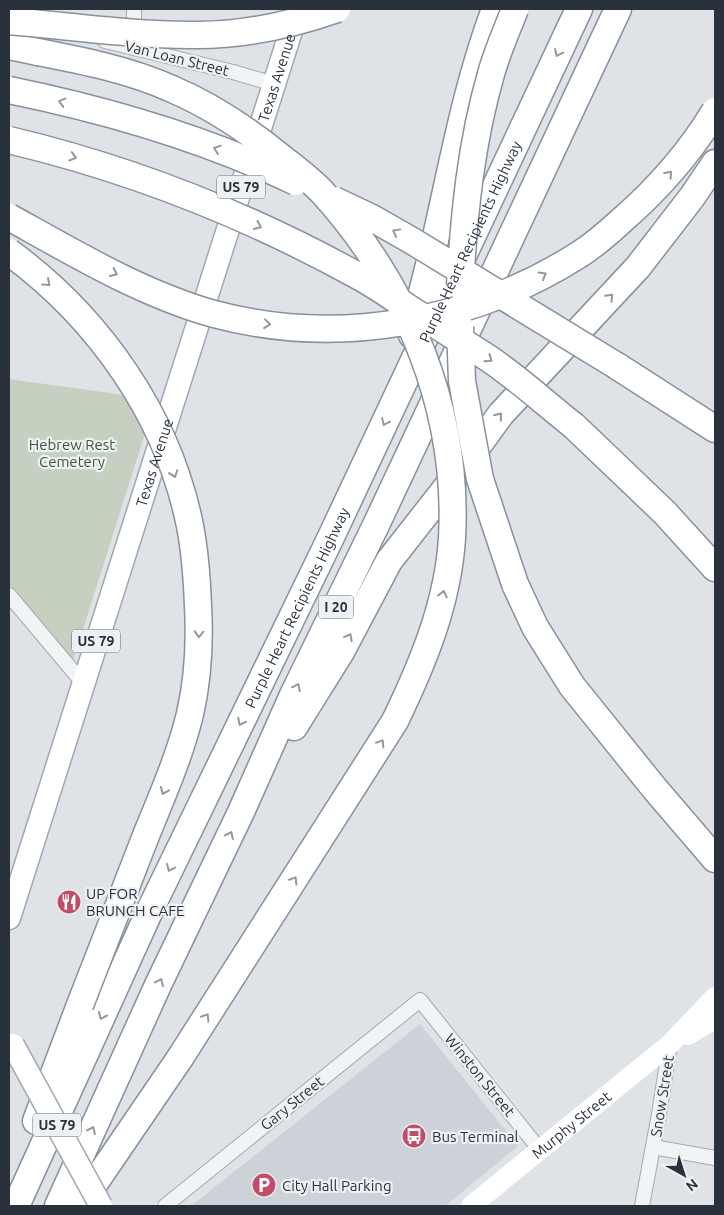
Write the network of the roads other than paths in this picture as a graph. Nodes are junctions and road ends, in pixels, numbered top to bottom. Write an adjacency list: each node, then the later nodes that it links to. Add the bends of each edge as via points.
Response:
1 (134, 9): 13 (street)
2 (298, 9): 14 (main road, Texas Avenue / US 79)
3 (337, 9): 9 (highway, bridge, via 270,28 192,36)
4 (489, 9): 11 (highway)
5 (496, 9): 11 (highway)
6 (514, 9): 27 (highway, bridge, via 491,72 476,138 464,225 459,301 462,382 480,479 514,584 572,686)
7 (579, 9): 21 (highway, Purple Heart Recipients Highway / I 20, one-way to 21)
8 (618, 9): 26 (highway, I 20, one-way to 8)
9 (9, 21)
10 (80, 34): 13 (street, Van Loan Street)
11 (485, 37): 21 (highway, via 453,156)
12 (9, 46): 40 (highway, one-way to 12, bridge, via 180,1058 395,721 434,631 452,538 452,492 440,407 417,340 384,272 322,192 237,124 172,89 95,63)
13 (134, 48): 14 (street, Van Loan Street)
14 (274, 84): 25 (main road, Texas Avenue / US 79)
15 (9, 90): 22 (highway, one-way to 15, bridge, via 414,242 268,168 129,119)
16 (715, 111): 19 (highway, one-way to 16, bridge, via 100,267 168,298 213,313 256,323 300,327 354,328 409,322 488,300 531,282 581,254 650,196 682,160)
17 (9, 140): 23 (highway, one-way to 23, bridge, via 125,173 181,193 242,218 361,278 490,359 574,426 665,513)
18 (715, 163): 26 (highway, one-way to 18, via 342,650 389,561 501,414 638,267)
19 (9, 217)
20 (9, 252): 37 (highway, one-way to 37, bridge, via 64,298 93,330 119,363 145,406 162,442 190,526 199,631 196,681 183,739)
21 (398, 395): 38 (highway, Purple Heart Recipients Highway / I 20, one-way to 38, via 151,908)
22 (715, 429)
23 (715, 568)
24 (9, 595): 25 (street)
25 (83, 683): 28 (main road, Texas Avenue / US 79)
26 (240, 812): 39 (highway, I 20, one-way to 26)
27 (715, 859)
28 (9, 918)
29 (715, 997): 33 (street, Murphy Street)
30 (420, 1000): 35 (street, Winston Street); 42 (street, Gary Street)
31 (715, 1019): 33 (street, Murphy Street)
32 (11, 1041): 41 (main road, US 79, bridge)
33 (670, 1044): 34 (street, Snow Street); 35 (street, Murphy Street)
34 (654, 1147): 36 (street); 44 (street, Snow Street)
35 (540, 1150): 43 (street, Murphy Street)
36 (715, 1158)
37 (9, 1195)
38 (16, 1206)
39 (58, 1206)
40 (79, 1206)
41 (101, 1206)
42 (165, 1206)
43 (471, 1206)
44 (642, 1206)

